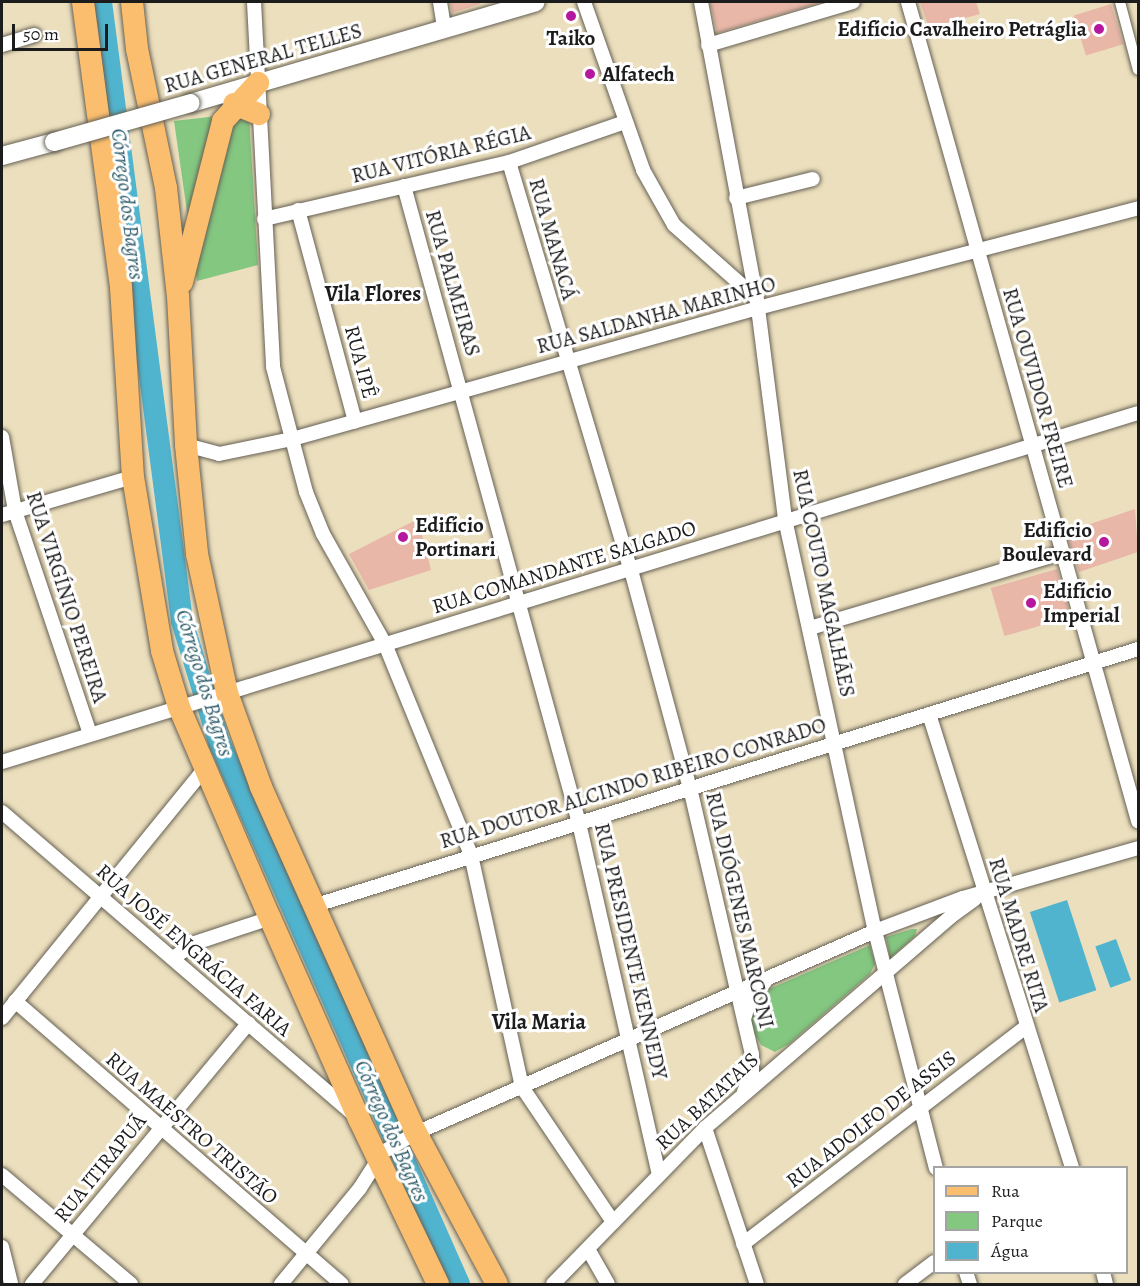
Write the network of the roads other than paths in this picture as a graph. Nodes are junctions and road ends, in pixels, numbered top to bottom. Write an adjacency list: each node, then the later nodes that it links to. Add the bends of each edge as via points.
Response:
1 (83, 2): 20 (main road)
2 (132, 2): 30 (main road, via 137,49 166,188)
3 (254, 2): 16 (street)
4 (440, 2): 11 (street)
5 (536, 2): 11 (street, RUA GENERAL TELLES)
6 (584, 2): 19 (street)
7 (701, 2): 14 (street, RUA COUTO MAGALHÃES)
8 (853, 2): 14 (street)
9 (908, 2): 29 (street, RUA OUVIDOR FREIRE)
10 (1120, 2): 15 (street)
11 (444, 28): 16 (street, RUA GENERAL TELLES)
12 (35, 35): 13 (street)
13 (2, 45)
14 (708, 45): 25 (street, RUA COUTO MAGALHÃES)
15 (1138, 70)
16 (258, 83): 17 (main road); 18 (street); 20 (street, RUA GENERAL TELLES, bridge)
17 (234, 104): 18 (main road); 30 (main road, via 223,121)
18 (259, 114): 28 (street)
19 (625, 122): 22 (street, RUA VITÓRIA RÉGIA); 31 (street, via 643,170 674,225)
20 (99, 129): 21 (street, RUA GENERAL TELLES, bridge); 40 (main road, via 121,287)
21 (2, 156)
22 (510, 162): 24 (street, RUA VITÓRIA RÉGIA); 32 (street, RUA MANACÁ)
23 (813, 179): 25 (street)
24 (404, 186): 27 (street, RUA VITÓRIA RÉGIA); 33 (street, RUA PALMEIRAS)
25 (736, 198): 31 (street, RUA COUTO MAGALHÃES)
26 (1138, 208): 29 (street, RUA SALDANHA MARINHO)
27 (298, 210): 28 (street, RUA VITÓRIA RÉGIA); 35 (street, RUA IPÊ)
28 (264, 219): 37 (street, via 273,367)
29 (978, 252): 31 (street, RUA SALDANHA MARINHO); 38 (street, RUA OUVIDOR FREIRE)
30 (178, 296): 39 (main road)
31 (757, 303): 32 (street, RUA SALDANHA MARINHO); 42 (street, RUA COUTO MAGALHÃES)
32 (567, 361): 33 (street, RUA SALDANHA MARINHO); 44 (street, RUA DIÓGENES MARCONI)
33 (461, 391): 35 (street, RUA SALDANHA MARINHO); 45 (street, RUA PRESIDENTE KENNEDY)
34 (1138, 413): 38 (street, RUA COMANDANTE SALGADO)
35 (355, 421): 37 (street, RUA SALDANHA MARINHO)
36 (2, 437): 41 (street, RUA VIRGÍNIO PEREIRA)
37 (292, 439): 39 (street, RUA SALDANHA MARINHO, via 219,454); 47 (street, via 306,492 323,534)
38 (1032, 444): 42 (street, RUA COMANDANTE SALGADO); 43 (street, RUA OUVIDOR FREIRE)
39 (186, 445): 50 (main road, via 197,554)
40 (133, 477): 41 (street); 51 (main road, via 154,615)
41 (8, 513): 53 (street, RUA VIRGÍNIO PEREIRA)
42 (785, 519): 44 (street, RUA COMANDANTE SALGADO); 46 (street, RUA COUTO MAGALHÃES)
43 (1062, 553): 46 (street); 49 (street, RUA OUVIDOR FREIRE)
44 (631, 570): 45 (street, RUA COMANDANTE SALGADO); 57 (street, RUA DIÓGENES MARCONI)
45 (521, 604): 47 (street, RUA COMANDANTE SALGADO); 60 (street, RUA PRESIDENTE KENNEDY)
46 (810, 628): 54 (street, RUA COUTO MAGALHÃES)
47 (385, 644): 50 (street, RUA COMANDANTE SALGADO); 62 (street)
48 (1138, 649): 49 (street, RUA DOUTOR ALCINDO RIBEIRO CONRADO)
49 (1095, 662): 52 (street, RUA DOUTOR ALCINDO RIBEIRO CONRADO); 59 (street, RUA OUVIDOR FREIRE)
50 (223, 694): 51 (street, RUA COMANDANTE SALGADO); 65 (main road)
51 (186, 705): 53 (street, RUA COMANDANTE SALGADO); 56 (main road)
52 (929, 714): 54 (street, RUA DOUTOR ALCINDO RIBEIRO CONRADO); 63 (street, RUA MADRE RITA)
53 (90, 734): 55 (street, RUA COMANDANTE SALGADO)
54 (836, 742): 57 (street, RUA DOUTOR ALCINDO RIBEIRO CONRADO); 67 (street, RUA COUTO MAGALHÃES)
55 (2, 762)
56 (205, 768): 64 (street); 66 (main road)
57 (690, 788): 60 (street, RUA DOUTOR ALCINDO RIBEIRO CONRADO); 71 (street, RUA DIÓGENES MARCONI)
58 (2, 812): 64 (street, RUA JOSÉ ENGRÁCIA FARIA)
59 (1138, 821)
60 (579, 823): 62 (street, RUA DOUTOR ALCINDO RIBEIRO CONRADO); 78 (street, RUA PRESIDENTE KENNEDY)
61 (1138, 848): 63 (street)
62 (471, 855): 65 (street, RUA DOUTOR ALCINDO RIBEIRO CONRADO); 81 (street)
63 (985, 894): 67 (street, via 963,898); 69 (street, RUA BATATAIS, via 950,916); 77 (street, RUA MADRE RITA)
64 (99, 895): 68 (street, RUA JOSÉ ENGRÁCIA FARIA); 73 (street)
65 (313, 906): 87 (main road)
66 (270, 918): 68 (street, via 195,943); 84 (main road)
67 (875, 931): 69 (street, RUA COUTO MAGALHÃES); 70 (street)
68 (173, 958): 76 (street, RUA JOSÉ ENGRÁCIA FARIA)
69 (885, 972): 80 (street, RUA BATATAIS); 83 (street, RUA COUTO MAGALHÃES)
70 (771, 976): 71 (street); 74 (street, via 750,999)
71 (736, 992): 72 (street); 74 (street, RUA DIÓGENES MARCONI)
72 (715, 1000): 74 (street, via 728,1001); 78 (street)
73 (15, 1001): 75 (street); 85 (street, RUA MAESTRO TRISTÃO)
74 (742, 1015): 79 (street, RUA DIÓGENES MARCONI)
75 (2, 1017)
76 (249, 1023): 84 (street, RUA JOSÉ ENGRÁCIA FARIA, via 312,1083); 85 (street, RUA ITIRAPUÃ)
77 (1025, 1028): 83 (street, RUA ADOLFO DE ASSIS); 90 (street, RUA MADRE RITA)
78 (631, 1037): 81 (street); 91 (street, RUA PRESIDENTE KENNEDY)
79 (752, 1054): 80 (street, RUA DIÓGENES MARCONI, via 764,1064); 82 (street, RUA DIÓGENES MARCONI, via 752,1072)
80 (777, 1065): 82 (street, RUA BATATAIS)
81 (522, 1087): 87 (street); 93 (street)
82 (744, 1092): 86 (street, RUA BATATAIS)
83 (920, 1109): 89 (street, RUA COUTO MAGALHÃES); 95 (street, RUA ADOLFO DE ASSIS)
84 (359, 1119): 88 (main road)
85 (159, 1128): 94 (street, RUA ITIRAPUÃ); 98 (street, RUA MAESTRO TRISTÃO)
86 (705, 1128): 91 (street, RUA BATATAIS); 95 (street)
87 (413, 1135): 88 (street); 106 (main road)
88 (384, 1152): 98 (street); 105 (main road)
89 (936, 1166)
90 (1068, 1166)
91 (659, 1174): 93 (street, RUA BATATAIS)
92 (2, 1175): 94 (street)
93 (613, 1222): 97 (street, RUA BATATAIS)
94 (73, 1235): 101 (street, RUA ITIRAPUÃ); 102 (street)
95 (743, 1244): 109 (street)
96 (2, 1247): 100 (street)
97 (588, 1249): 107 (street, RUA BATATAIS); 108 (street)
98 (306, 1254): 103 (street); 104 (street, RUA MAESTRO TRISTÃO)
99 (933, 1263): 110 (street)
100 (11, 1284)
101 (32, 1284)
102 (131, 1284)
103 (281, 1284)
104 (342, 1284)
105 (438, 1284)
106 (497, 1284)
107 (553, 1284)
108 (608, 1284)
109 (757, 1284)
110 (904, 1284)

